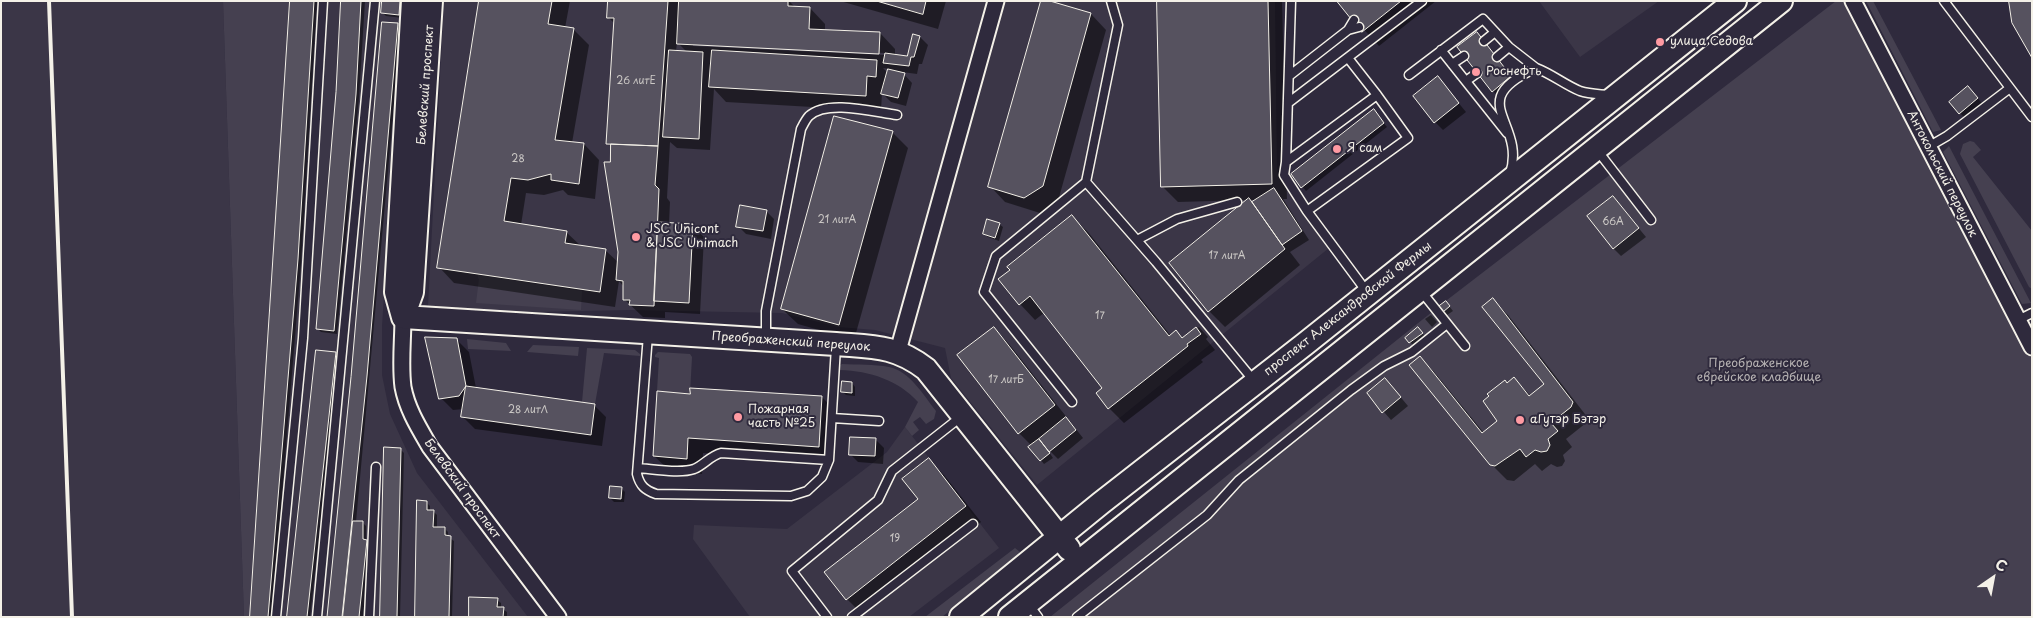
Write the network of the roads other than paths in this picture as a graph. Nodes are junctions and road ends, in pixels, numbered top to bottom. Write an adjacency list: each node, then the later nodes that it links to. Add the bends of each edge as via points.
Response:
1 (323, 1): 68 (lane, via 303,338)
2 (375, 1): 69 (lane)
3 (413, 1): 48 (main road, Белевский проспект, via 396,292)
4 (431, 1): 48 (main road, Белевский проспект, via 412,292)
5 (996, 1): 55 (street)
6 (1111, 1): 39 (lane, via 1118,25)
7 (1291, 1): 27 (lane)
8 (1422, 1): 22 (lane)
9 (1736, 1): 30 (main road, проспект Александровской Фермы)
10 (1853, 1): 36 (street, Антокольский переулок)
11 (1944, 1): 29 (lane)
12 (1774, 3): 37 (main road)
13 (1354, 20): 15 (lane)
14 (1359, 27): 15 (lane)
15 (1348, 30): 27 (lane)
16 (1495, 32): 17 (lane); 18 (lane); 19 (lane, via 1483,19)
17 (1484, 41)
18 (1509, 47): 21 (lane); 24 (lane)
19 (1441, 50): 23 (lane); 26 (lane)
20 (1464, 56): 23 (lane)
21 (1497, 57)
22 (1348, 58): 31 (lane); 32 (lane)
23 (1452, 64): 28 (lane)
24 (1536, 68): 30 (lane, via 1591,94); 35 (lane, via 1509,84 1500,95 1498,105)
25 (1477, 72): 28 (lane)
26 (1409, 75)
27 (1289, 76): 32 (lane)
28 (1466, 82): 35 (lane)
29 (2010, 88): 34 (lane); 36 (lane, via 1947,136)
30 (1622, 93): 40 (main road, проспект Александровской Фермы)
31 (1377, 95): 38 (lane); 42 (lane, via 1408,138)
32 (1288, 103): 38 (lane)
33 (897, 115): 51 (lane, via 834,107 810,116 801,129 766,311)
34 (2032, 117)
35 (1512, 140): 40 (lane, via 1511,172)
36 (1928, 146): 47 (street, Антокольский переулок)
37 (1596, 149): 43 (lane); 45 (main road)
38 (1286, 162): 42 (lane, via 1284,175)
39 (1086, 182): 44 (lane); 57 (lane, via 996,256 984,292)
40 (1504, 186): 46 (main road, проспект Александровской Фермы)
41 (1237, 202): 44 (lane, via 1177,219)
42 (1307, 211): 46 (lane)
43 (1651, 220)
44 (1137, 240): 56 (lane)
45 (1419, 289): 49 (lane); 66 (main road)
46 (1368, 293): 56 (main road, проспект Александровской Фермы)
47 (2025, 316): 54 (street, Антокольский переулок)
48 (403, 317): 50 (main road, Преображенский переулок); 71 (street, Белевский проспект, via 403,386 417,426 430,448)
49 (1447, 324): 53 (lane); 75 (lane, via 1412,352 1384,366 1351,390 1239,480 1207,516)
50 (648, 333): 51 (main road, Преображенский переулок); 63 (lane)
51 (766, 340): 52 (main road, Преображенский переулок)
52 (836, 344): 55 (main road, Преображенский переулок); 59 (lane)
53 (1465, 346)
54 (2032, 347)
55 (898, 351): 58 (main road, Преображенский переулок, via 926,369)
56 (1255, 383): 65 (main road, проспект Александровской Фермы)
57 (1072, 402)
58 (963, 415): 65 (main road, Преображенский переулок); 72 (lane, via 892,471 878,500 792,571)
59 (832, 418): 60 (lane); 61 (lane)
60 (879, 420)
61 (829, 460): 63 (lane, via 721,453 686,471); 63 (lane, via 822,477 807,491 791,496 656,494 639,483)
62 (376, 467): 70 (lane)
63 (638, 468)
64 (973, 524): 73 (lane)
65 (1060, 537): 66 (main road, Преображенский переулок); 74 (main road, проспект Александровской Фермы)
66 (1080, 562): 67 (main road)
67 (1025, 612)
68 (276, 617)
69 (317, 617)
70 (369, 617)
71 (558, 617)
72 (827, 617)
73 (852, 617)
74 (961, 617)
75 (1077, 617)

